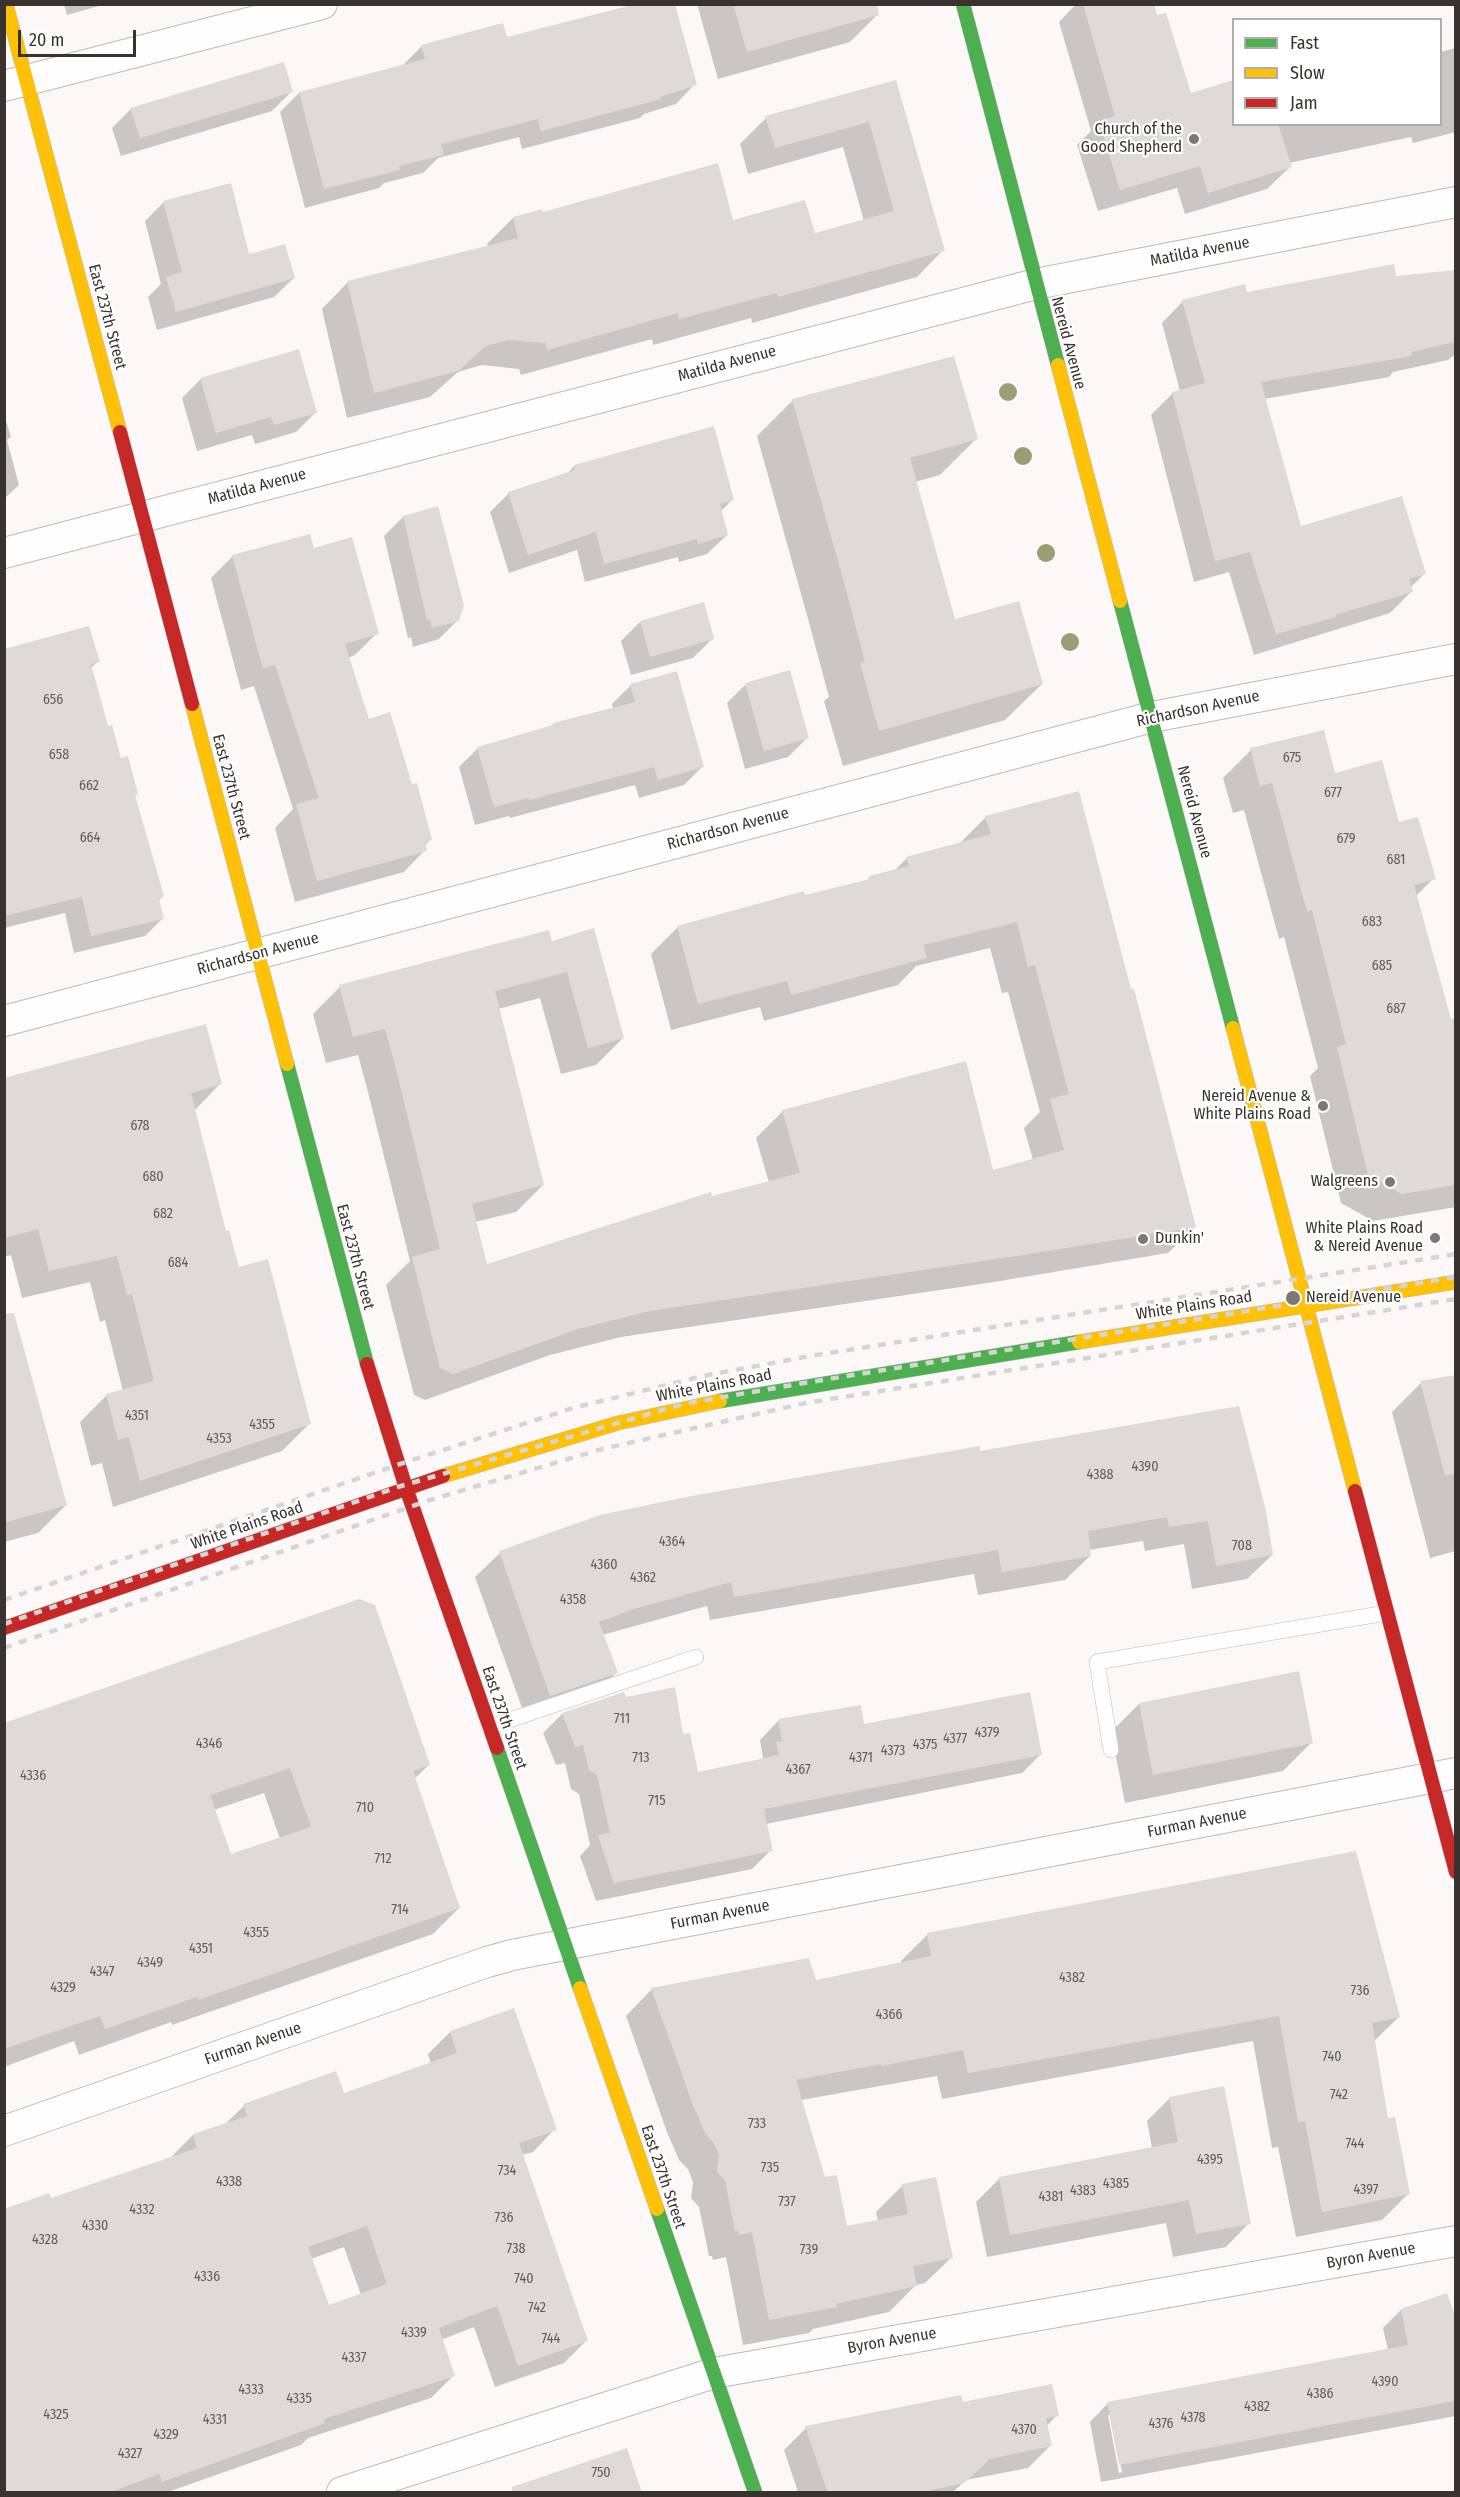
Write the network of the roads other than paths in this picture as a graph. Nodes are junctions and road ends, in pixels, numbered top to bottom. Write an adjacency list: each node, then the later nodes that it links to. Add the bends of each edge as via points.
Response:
1 (6, 4): 4 (street, East 237th Street)
2 (322, 4): 4 (street)
3 (963, 4): 6 (street, Nereid Avenue)
4 (16, 83): 7 (street, East 237th Street)
5 (1455, 202): 6 (street, Matilda Avenue)
6 (1036, 284): 7 (street, Matilda Avenue); 10 (street, Nereid Avenue)
7 (143, 516): 8 (street, Matilda Avenue); 11 (street, East 237th Street)
8 (4, 553)
9 (1455, 658): 10 (street, Richardson Avenue)
10 (1152, 717): 11 (street, Richardson Avenue); 14 (street, Nereid Avenue)
11 (258, 953): 12 (street, Richardson Avenue); 15 (street, East 237th Street, via 358,1334)
12 (4, 1020)
13 (1455, 1282): 14 (street, White Plains Road)
14 (1305, 1305): 15 (street, White Plains Road, via 731,1399 562,1438); 16 (street, Nereid Avenue)
15 (406, 1488): 17 (street, White Plains Road); 19 (street, East 237th Street)
16 (1386, 1613): 20 (lane, via 1097,1662); 21 (street, Nereid Avenue)
17 (4, 1628)
18 (696, 1658): 19 (lane)
19 (489, 1727): 23 (street, East 237th Street)
20 (1111, 1750)
21 (1443, 1775): 22 (street, Nereid Avenue); 23 (street, Furman Avenue)
22 (1455, 1872)
23 (564, 1944): 24 (street, Furman Avenue, via 487,1962); 26 (street, East 237th Street)
24 (4, 2131)
25 (1455, 2241): 26 (street, Byron Avenue)
26 (714, 2373): 27 (street, Byron Avenue); 28 (street, East 237th Street)
27 (342, 2493)
28 (755, 2493)

